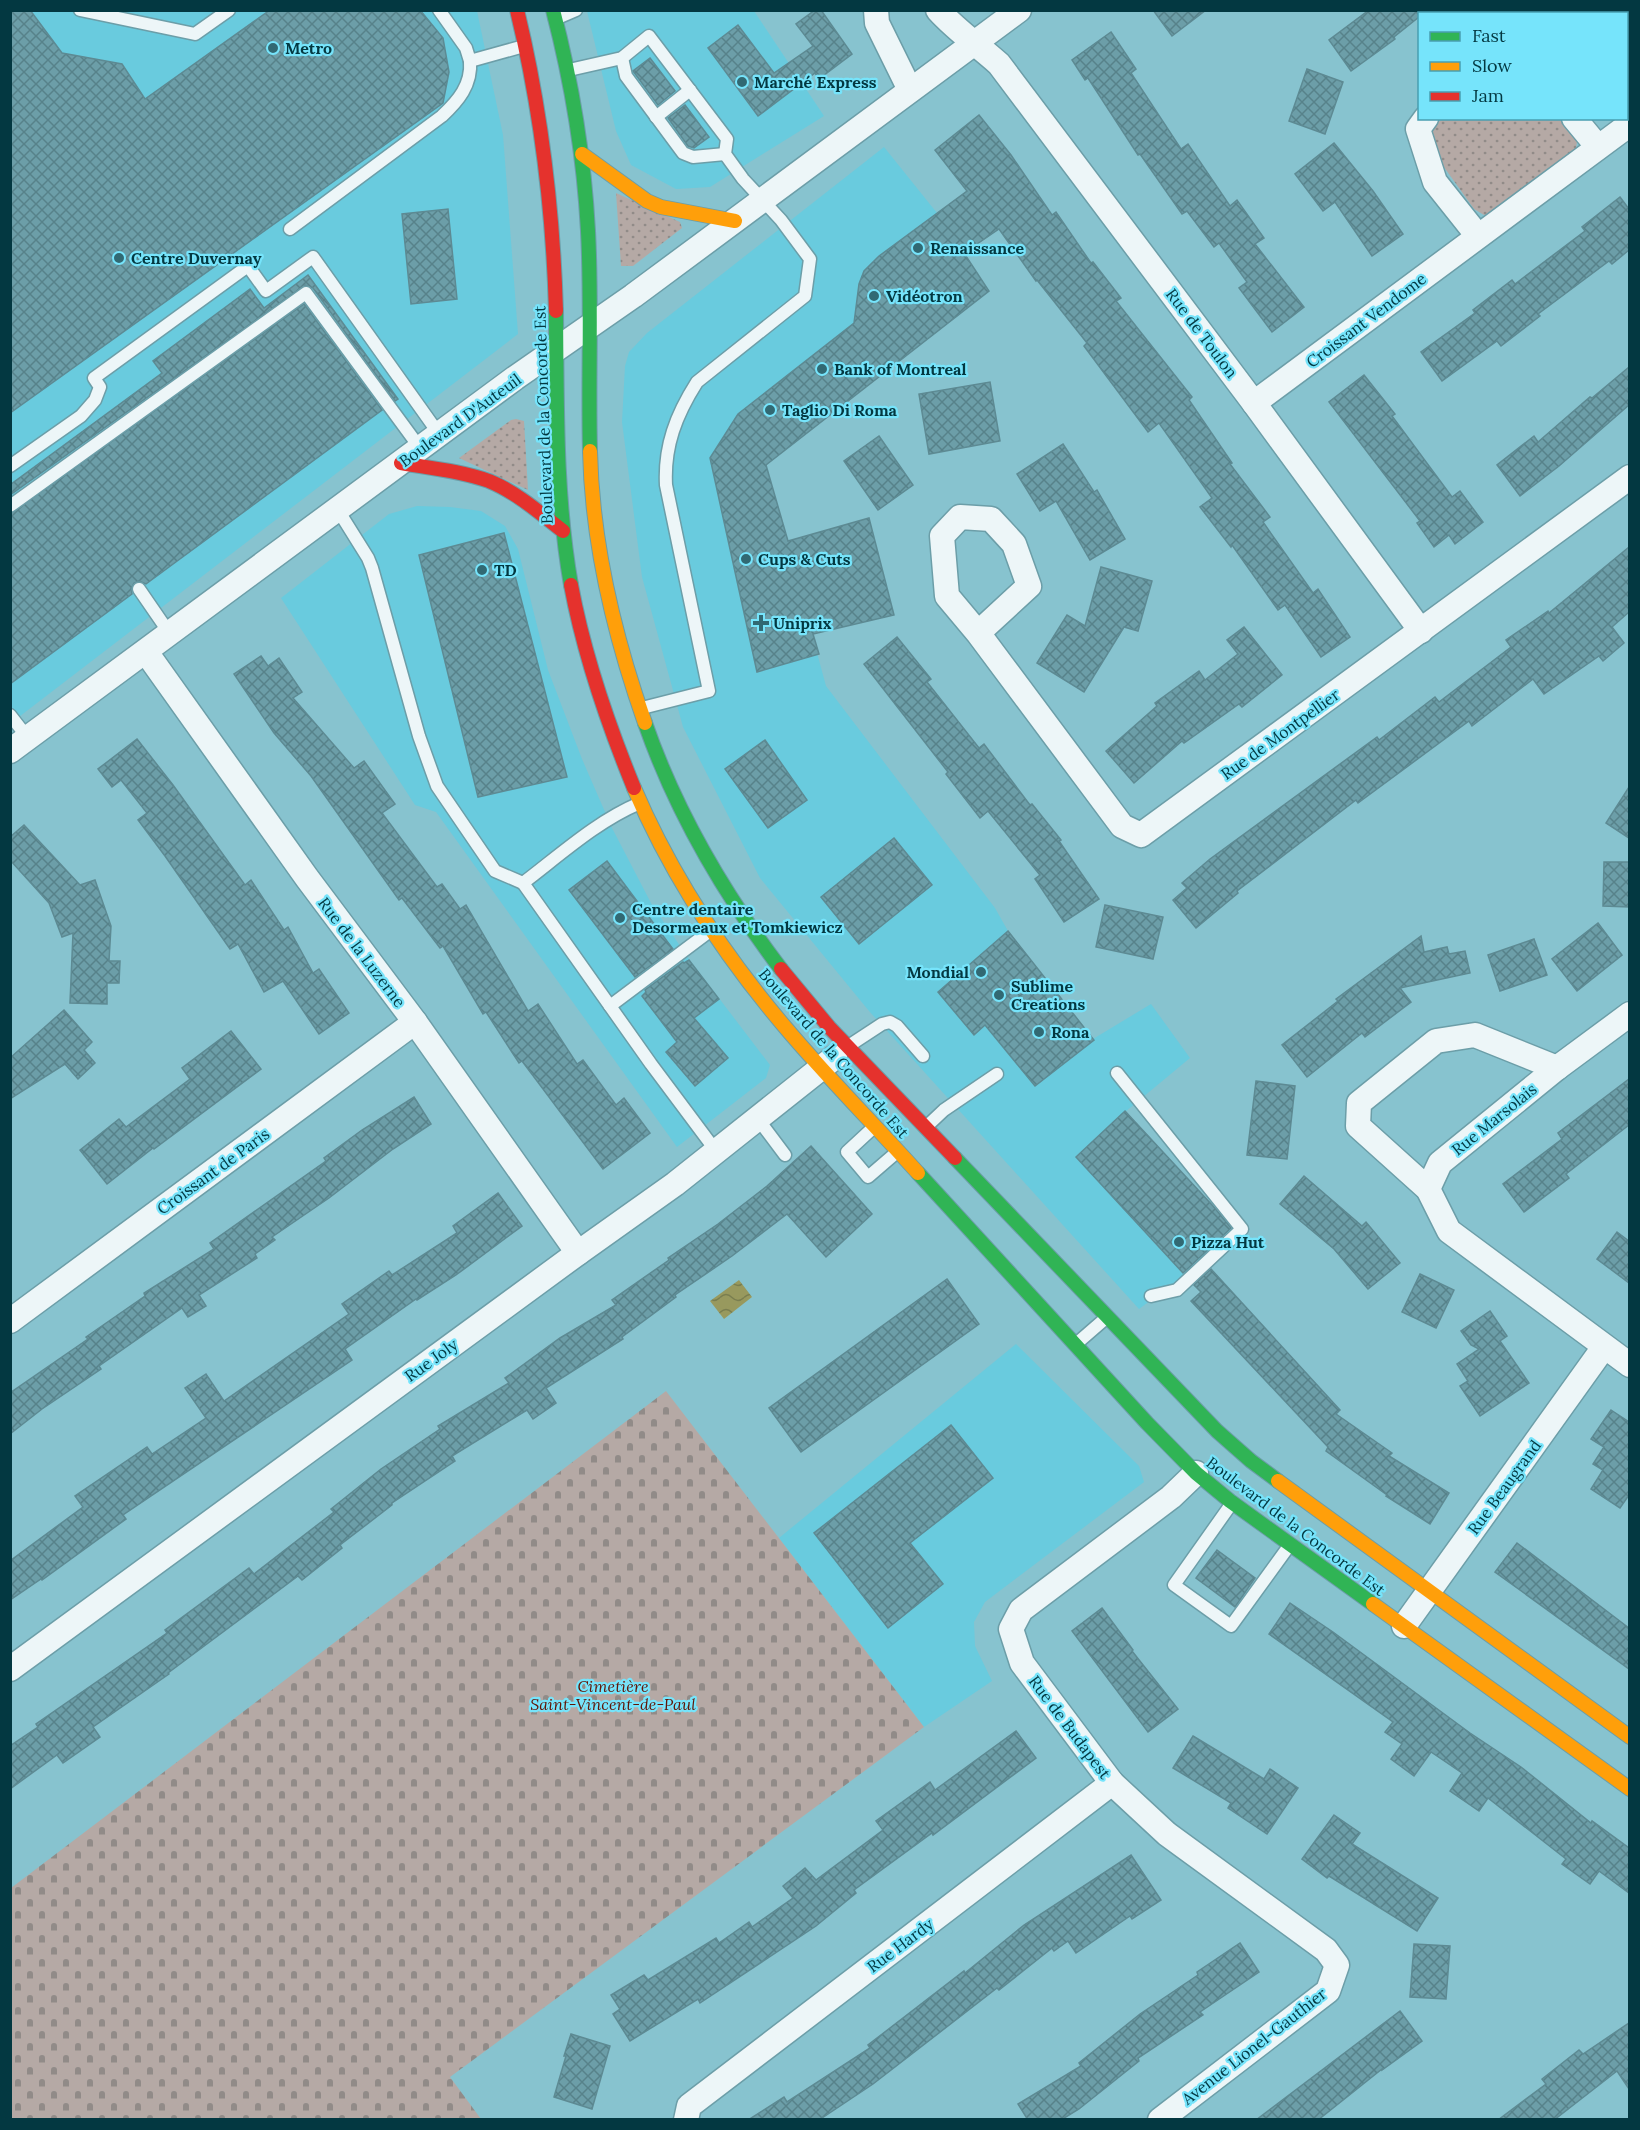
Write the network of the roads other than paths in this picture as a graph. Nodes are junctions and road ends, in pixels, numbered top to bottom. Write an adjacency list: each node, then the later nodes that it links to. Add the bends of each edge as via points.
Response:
1 (80, 10): 2 (lane, via 195,34)
2 (229, 10)
3 (439, 10): 13 (lane, via 466,48)
4 (517, 10): 11 (street, Boulevard de la Concorde Est)
5 (576, 10): 9 (lane)
6 (876, 10): 16 (street, via 877,23)
7 (938, 10): 10 (street)
8 (1019, 10): 10 (street, Boulevard D'Auteuil)
9 (554, 15): 14 (street)
10 (975, 42): 16 (street, Boulevard D'Auteuil); 30 (street, Rue de Toulon, via 999,64)
11 (526, 45): 13 (lane); 29 (street, Boulevard de la Concorde Est, via 550,189)
12 (622, 58): 14 (lane); 15 (lane, via 649,36); 17 (lane, via 626,76)
13 (470, 61): 26 (lane, via 467,82 456,103)
14 (568, 70): 22 (street)
15 (690, 90): 17 (lane); 23 (lane, via 727,139)
16 (910, 90): 24 (street, Boulevard D'Auteuil)
17 (656, 117): 23 (lane, via 687,156)
18 (1425, 120): 27 (street, via 1418,129 1435,182)
19 (1576, 120): 21 (street)
20 (1629, 124): 21 (street, Croissant Vendome)
21 (1598, 147): 27 (street, Croissant Vendome)
22 (582, 154): 25 (street, via 647,201); 28 (street, Boulevard de la Concorde Est)
23 (725, 154): 24 (lane)
24 (762, 201): 25 (street, Boulevard D'Auteuil); 42 (lane, via 810,259 805,296 697,382 674,425 665,471 668,504 709,691)
25 (735, 220): 28 (street, Boulevard D'Auteuil)
26 (290, 229)
27 (1478, 236): 30 (street, Croissant Vendome)
28 (590, 327): 29 (street, Boulevard D'Auteuil); 42 (street, Boulevard de la Concorde Est, via 589,426 595,525 608,600)
29 (556, 351): 31 (street, Boulevard D'Auteuil); 36 (street, Boulevard de la Concorde Est)
30 (1254, 403): 38 (street, Rue de Toulon)
31 (420, 448): 32 (lane, via 313,257 266,291 248,266 94,378 100,387 99,394 89,408); 34 (lane, via 306,293); 35 (street, Boulevard D'Auteuil); 36 (street, via 524,501)
32 (10, 466)
33 (1629, 477): 38 (street, Rue de Montpellier)
34 (10, 506)
35 (338, 510): 40 (street, Boulevard D'Auteuil); 46 (lane, via 372,568 437,786 495,871)
36 (563, 531): 45 (street, Boulevard de la Concorde Est, via 591,666)
37 (139, 589): 40 (lane)
38 (1421, 632): 39 (street, Rue de Montpellier, via 1140,835 1122,826)
39 (978, 633): 39 (street, Rue de Montpellier, via 1029,586 1014,544 991,519 960,517 942,536 947,596)
40 (170, 634): 41 (street, Boulevard D'Auteuil)
41 (146, 652): 44 (street, Boulevard D'Auteuil); 50 (street, Rue de la Luzerne)
42 (638, 710): 51 (street, Boulevard de la Concorde Est, via 674,797 718,879 784,976)
43 (10, 715): 44 (lane)
44 (19, 745)
45 (641, 802): 46 (lane, via 602,824); 47 (street, Boulevard de la Concorde Est)
46 (523, 883): 48 (lane)
47 (712, 930): 48 (lane); 53 (street, Boulevard de la Concorde Est, via 769,1007)
48 (610, 1006): 60 (lane)
49 (1629, 1014): 54 (street, Rue Marsolais)
50 (415, 1022): 64 (street, Rue de la Luzerne); 67 (street, Croissant de Paris)
51 (846, 1047): 52 (lane, via 890,1022); 53 (street, Rue Joly); 59 (street, Boulevard de la Concorde Est)
52 (923, 1056)
53 (822, 1067): 57 (street, Rue Joly); 58 (street, Boulevard de la Concorde Est)
54 (1557, 1068): 63 (street, Rue Marsolais, via 1440,1163); 63 (street, Rue Marsolais, via 1474,1035 1436,1041 1359,1103 1358,1126)
55 (1117, 1073): 65 (lane, via 1242,1229 1177,1290)
56 (997, 1074): 59 (lane)
57 (758, 1119): 60 (street, Rue Joly); 62 (lane)
58 (875, 1126): 61 (street, Boulevard de la Concorde Est); 61 (lane, via 847,1152 868,1177)
59 (925, 1128): 66 (street, Boulevard de la Concorde Est)
60 (716, 1151): 64 (street, Rue Joly)
61 (898, 1151): 68 (street, Boulevard de la Concorde Est)
62 (785, 1155)
63 (1428, 1189): 69 (street, via 1449,1231)
64 (578, 1253): 76 (street, Rue Joly)
65 (1150, 1296)
66 (1107, 1316): 68 (lane); 74 (street, Boulevard de la Concorde Est, via 1232,1446)
67 (10, 1321)
68 (1075, 1345): 71 (street, Boulevard de la Concorde Est)
69 (1604, 1347): 70 (street); 74 (street, Rue Beaugrand)
70 (1629, 1365)
71 (1196, 1473): 72 (street, Boulevard de la Concorde Est); 78 (street, Rue de Budapest, via 1171,1497 1022,1610 1011,1629 1022,1663)
72 (1233, 1502): 73 (street, Boulevard de la Concorde Est); 73 (lane, via 1174,1585 1231,1626)
73 (1290, 1544): 75 (street, Boulevard de la Concorde Est)
74 (1429, 1592): 75 (street, Rue Beaugrand); 77 (street, Boulevard de la Concorde Est)
75 (1404, 1626): 79 (street, Boulevard de la Concorde Est)
76 (10, 1669)
77 (1629, 1737)
78 (1112, 1783): 80 (street, Rue de Budapest, via 1167,1834 1326,1950); 81 (street, Rue Hardy)
79 (1629, 1789)
80 (1337, 1965): 82 (street, Avenue Lionel-Gauthier, via 1328,1991)
81 (688, 2113)
82 (1160, 2120)

